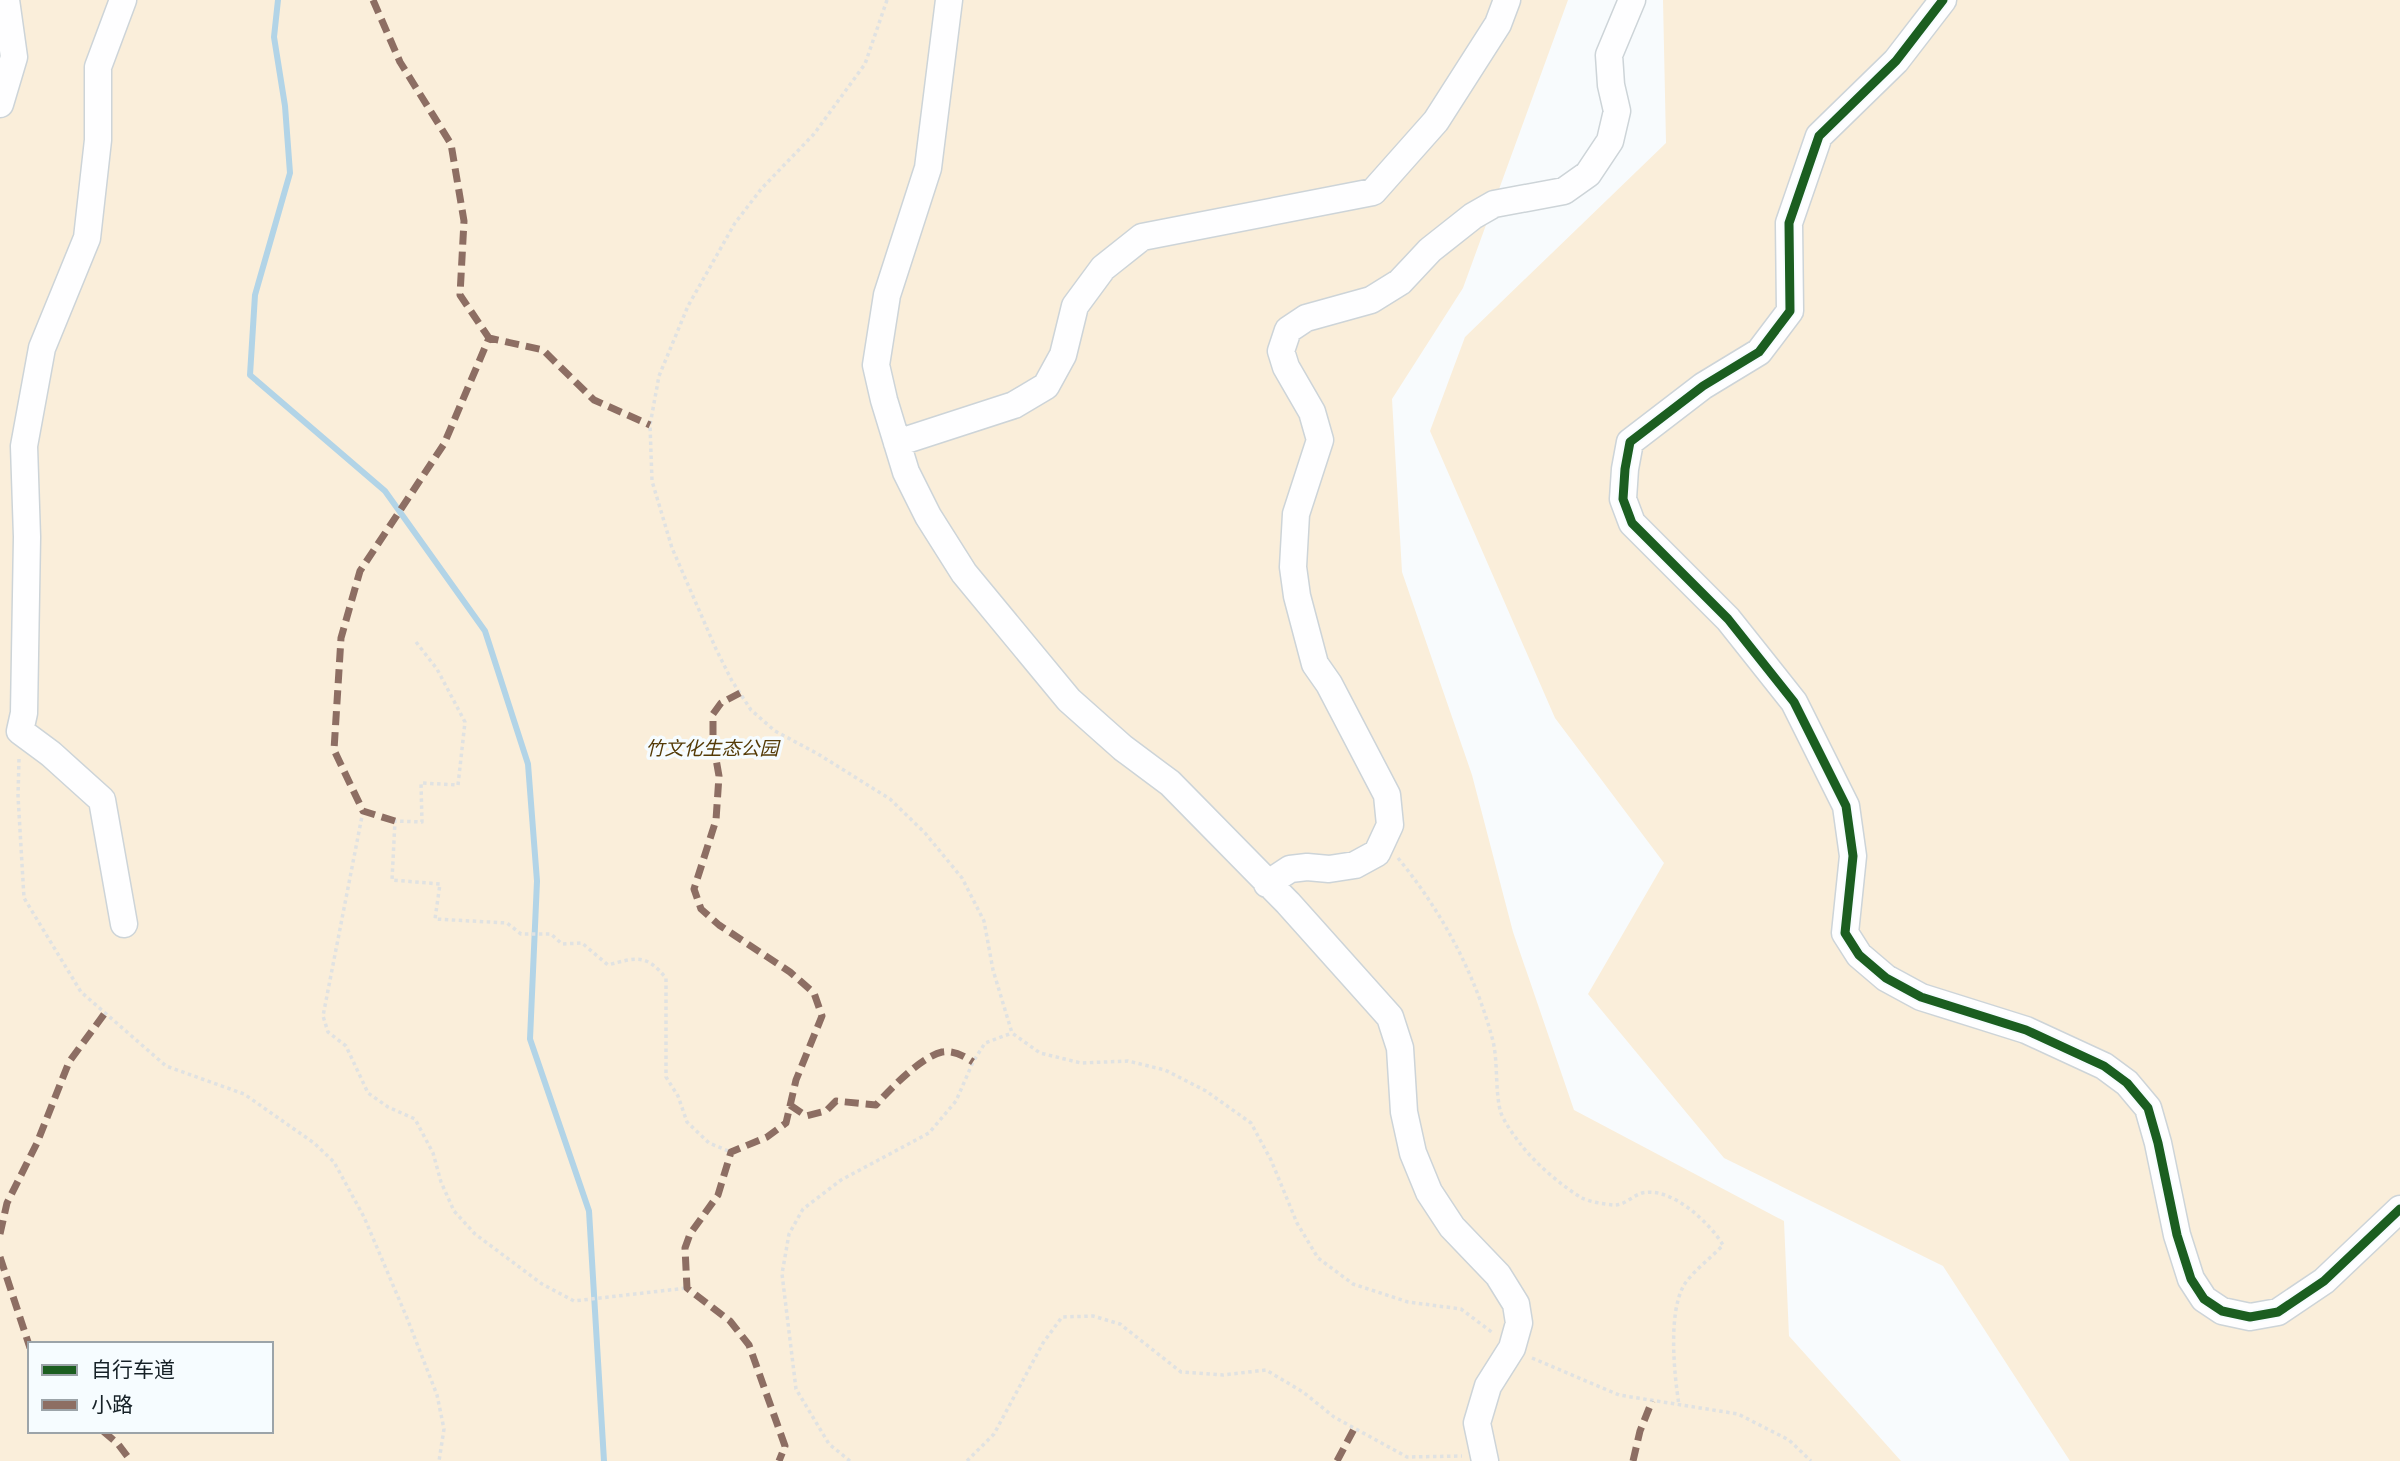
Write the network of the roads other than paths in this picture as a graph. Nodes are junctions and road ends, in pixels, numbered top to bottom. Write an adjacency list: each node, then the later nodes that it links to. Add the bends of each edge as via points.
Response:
1 (6, 0): 7 (street, via 14,57)
2 (123, 0): 10 (street, via 98,66 98,140 87,238 42,348 24,446 27,537 20,732 102,800)
3 (949, 0): 8 (street, via 928,168 887,295 877,365)
4 (1507, 0): 8 (street, via 1498,24 1436,121 1373,192 1142,236 1103,268 1075,306 1063,355 1046,386 1014,405)
5 (1632, 0): 9 (street, via 1609,55 1617,111 1610,141 1588,174 1564,191 1494,204 1430,250 1400,282 1371,300 1306,318 1288,330 1281,351 1312,412 1320,440 1296,514 1293,567 1297,596 1315,664 1387,795 1390,825 1377,853 1355,865 1290,869)
6 (1942, 0): 11 (street, via 1896,61 1819,136 1789,223 1790,311 1759,352 1703,386 1630,442 1623,499 1632,523 1728,619 1794,702 1846,806 1853,856 1845,933 1859,954 1886,978 1921,997 2026,1030 2095,1061 2127,1083 2148,1108 2177,1236 2191,1279 2204,1299 2222,1311 2250,1317 2278,1312 2325,1281)
7 (0, 104)
8 (897, 443): 9 (street, via 928,516 964,573 1018,641 1069,699 1170,783)
9 (1268, 884): 12 (street, via 1390,1017 1400,1048 1404,1112 1413,1153 1429,1192 1452,1227 1498,1275 1516,1304 1519,1323 1513,1348 1488,1386 1477,1423)
10 (124, 924)
11 (2400, 1209)
12 (1485, 1459)

